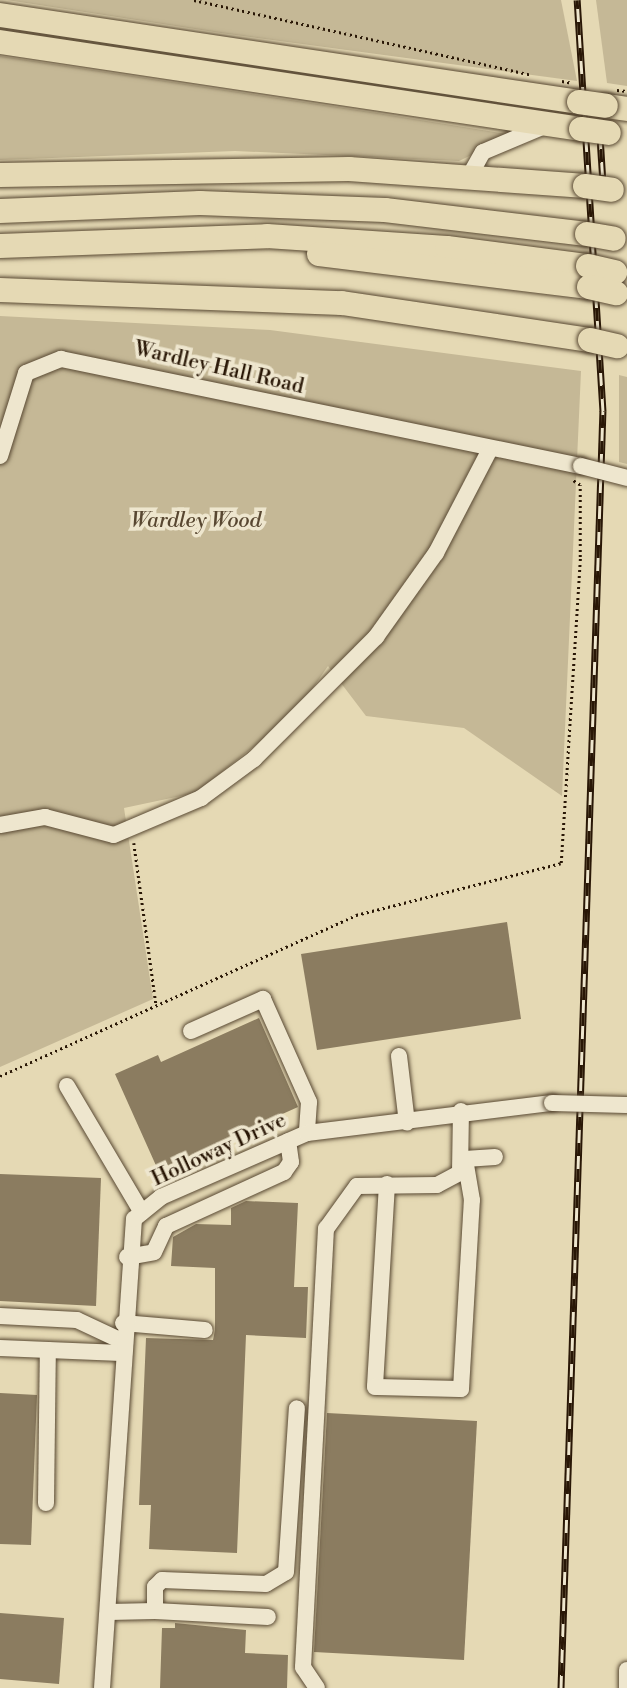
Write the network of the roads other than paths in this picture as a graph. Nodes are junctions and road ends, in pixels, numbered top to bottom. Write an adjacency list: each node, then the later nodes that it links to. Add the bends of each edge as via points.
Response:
1 (0, 15): 3 (highway, bridge)
2 (0, 42): 4 (highway)
3 (617, 108)
4 (549, 123): 5 (highway, bridge); 7 (street, via 483,152)
5 (618, 134)
6 (0, 174): 7 (highway, via 223,167)
7 (470, 175): 8 (highway, bridge)
8 (619, 191)
9 (0, 211): 10 (highway, bridge, via 200,203 292,207)
10 (620, 240)
11 (0, 246): 12 (highway, bridge, via 174,239 359,240)
12 (621, 283)
13 (0, 290): 14 (highway, bridge, via 342,303)
14 (622, 347)
15 (489, 451): 16 (street, Wardley Hall Road, via 61,359 26,373); 17 (street, Wardley Hall Road, bridge); 18 (street, via 436,553 376,637 312,706 201,798 131,829 102,836 79,822 46,817)
16 (0, 456)
17 (627, 478)
18 (0, 825)
19 (191, 1031): 25 (street, via 262,999 309,1102)
20 (399, 1056): 24 (street)
21 (66, 1086): 32 (street)
22 (627, 1105): 23 (street, Holloway Drive, bridge, via 552,1103)
23 (461, 1111): 24 (street, Holloway Drive); 28 (street)
24 (407, 1123): 25 (street, Holloway Drive)
25 (307, 1133): 26 (street, Holloway Drive)
26 (288, 1142): 29 (street, Holloway Drive); 31 (street, via 291,1162 284,1172)
27 (495, 1157): 28 (street)
28 (465, 1159): 30 (street, via 460,1173 437,1185); 30 (street, via 472,1200 461,1389 375,1387)
29 (206, 1177): 31 (street); 32 (street, Holloway Drive)
30 (387, 1184): 47 (street, via 357,1186 326,1229 303,1667)
31 (215, 1203): 33 (street, via 166,1226 149,1256)
32 (142, 1213): 33 (street, Holloway Drive, via 134,1219)
33 (127, 1257): 35 (street, Holloway Drive)
34 (0, 1316): 37 (street, via 77,1320)
35 (123, 1323): 36 (street); 37 (street, Holloway Drive)
36 (205, 1330)
37 (121, 1347): 39 (street); 43 (street, Holloway Drive)
38 (0, 1348): 39 (street)
39 (48, 1350): 41 (street)
40 (297, 1409): 42 (street, via 286,1572 266,1584 162,1580 155,1587)
41 (46, 1503)
42 (155, 1611): 43 (street); 44 (street)
43 (109, 1612): 46 (street, Holloway Drive)
44 (268, 1617)
45 (627, 1670): 48 (street)
46 (102, 1688)
47 (317, 1688)
48 (626, 1688)

